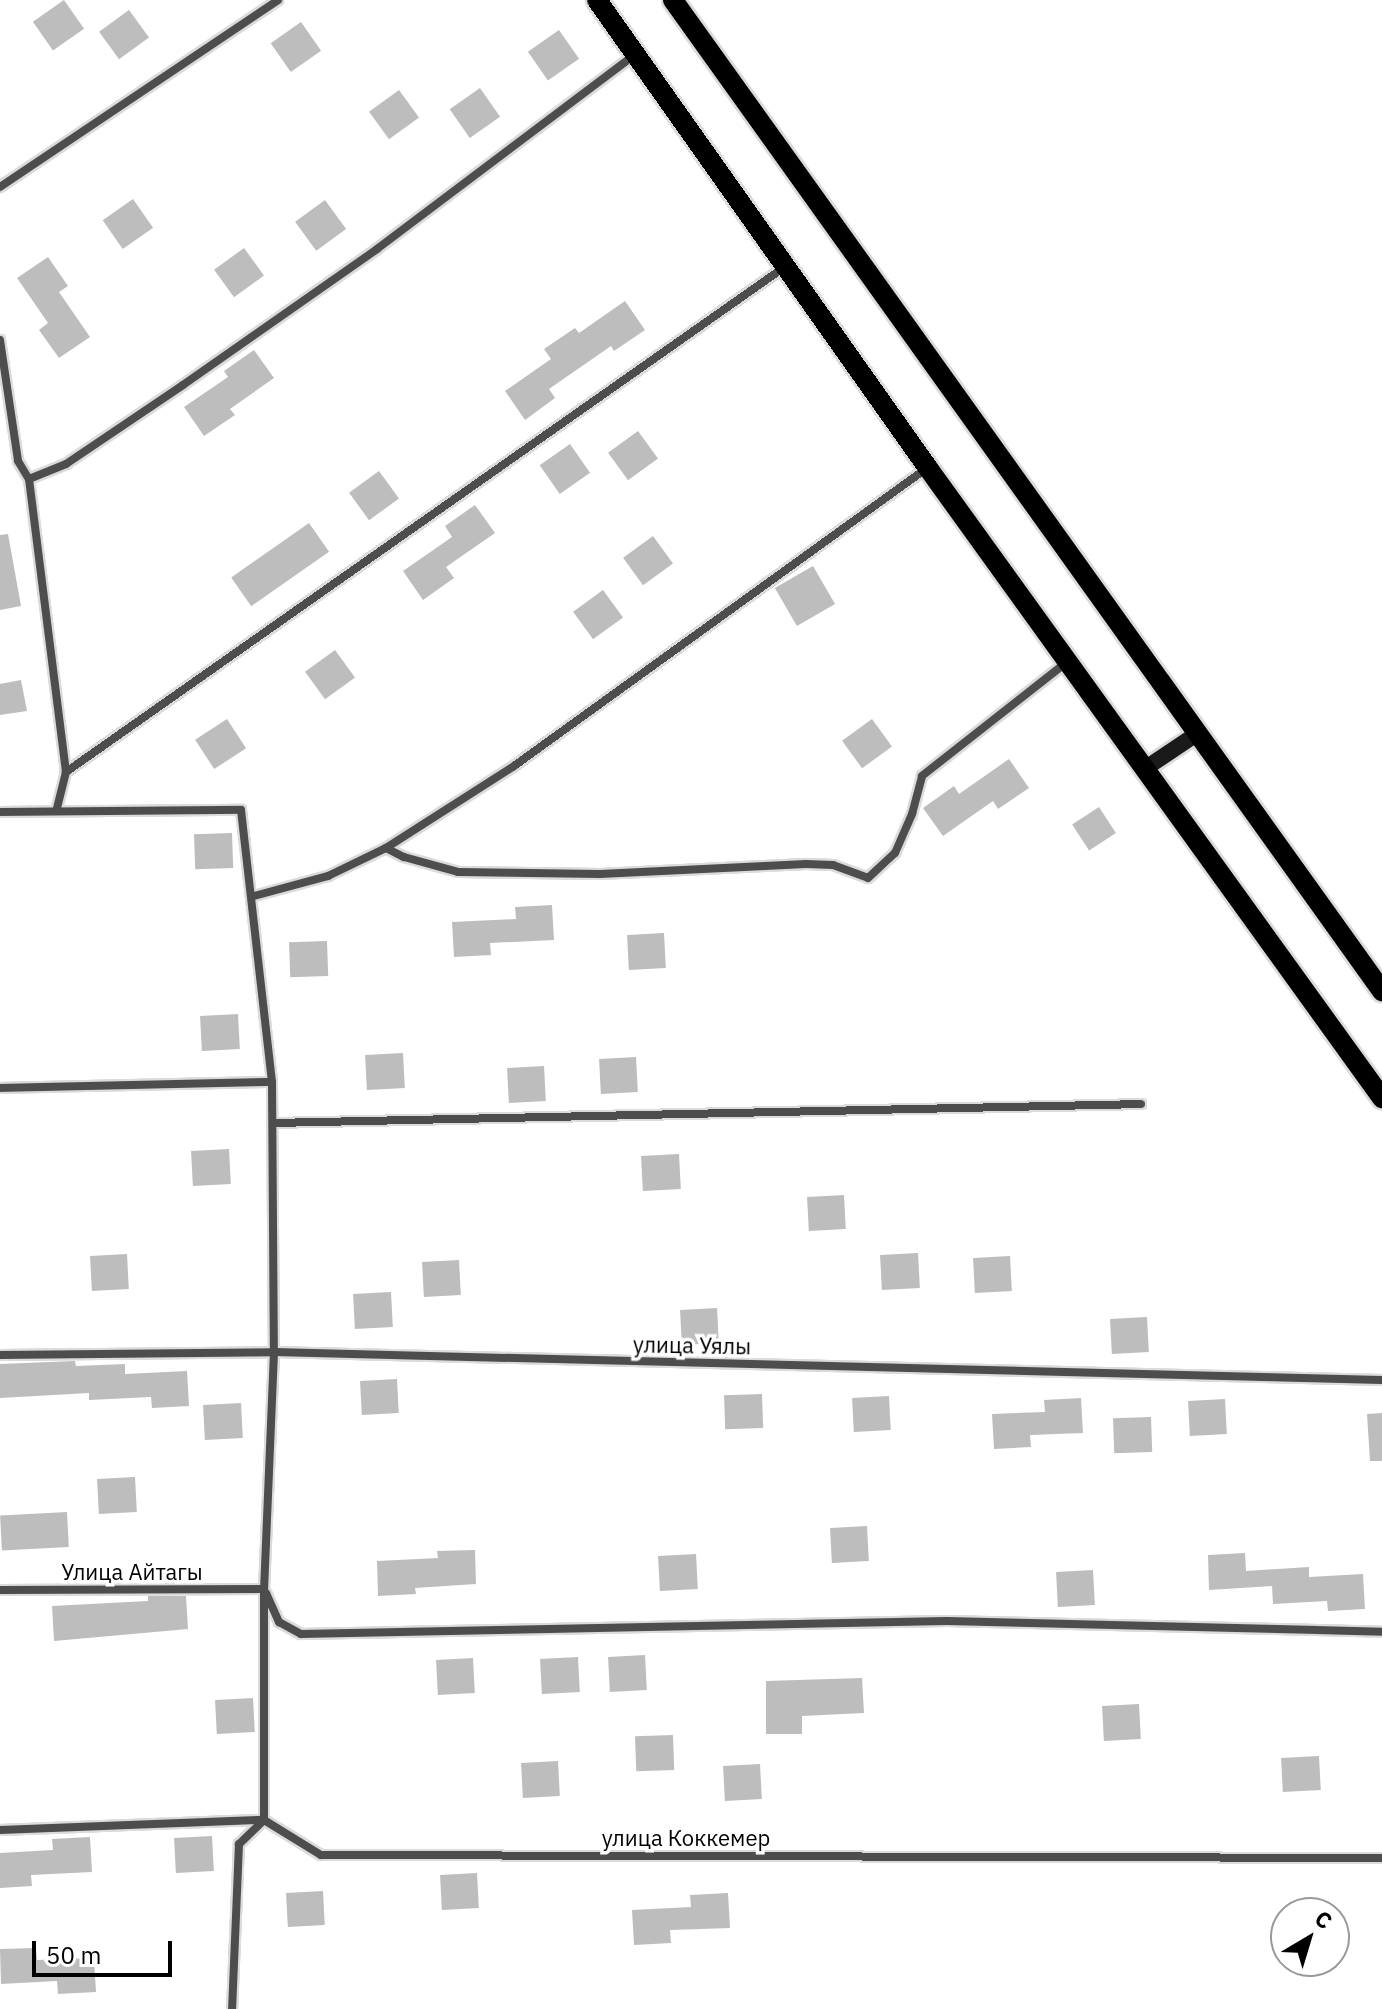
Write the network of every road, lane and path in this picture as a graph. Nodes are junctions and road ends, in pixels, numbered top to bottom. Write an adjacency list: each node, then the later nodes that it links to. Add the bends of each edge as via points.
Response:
1 (278, 0): 5 (street)
2 (597, 0): 4 (main road)
3 (673, 0): 11 (main road)
4 (635, 54): 6 (main road); 9 (street, via 377,249 196,376 66,464)
5 (0, 187)
6 (786, 266): 8 (main road); 13 (street)
7 (0, 340): 9 (street, via 18,461)
8 (928, 468): 10 (main road); 16 (street, via 514,766)
9 (29, 479): 13 (street)
10 (1067, 662): 12 (main road); 16 (street, via 922,776 895,853 868,878 833,865 806,864 600,874 458,872)
11 (1198, 733): 12 (main road); 18 (main road)
12 (1146, 768): 21 (main road)
13 (66, 772): 14 (street)
14 (57, 809): 15 (street); 17 (street, via 241,810)
15 (0, 812)
16 (386, 848): 17 (street, via 328,876)
17 (254, 896): 19 (street)
18 (1382, 991)
19 (272, 1082): 20 (street); 23 (street)
20 (0, 1088)
21 (1382, 1098)
22 (1141, 1104): 23 (street)
23 (273, 1123): 24 (street)
24 (274, 1352): 25 (street, улица Уялы); 26 (street, улица Уялы); 27 (street)
25 (0, 1355)
26 (1382, 1380)
27 (264, 1589): 28 (street, Улица Айтагы); 29 (street, via 279,1622 301,1634 947,1621); 30 (street)
28 (0, 1590)
29 (1382, 1632)
30 (264, 1820): 31 (street); 32 (street, улица Коккемер, via 321,1855); 33 (street, via 239,1844)
31 (0, 1830)
32 (1382, 1858)
33 (232, 2009)

